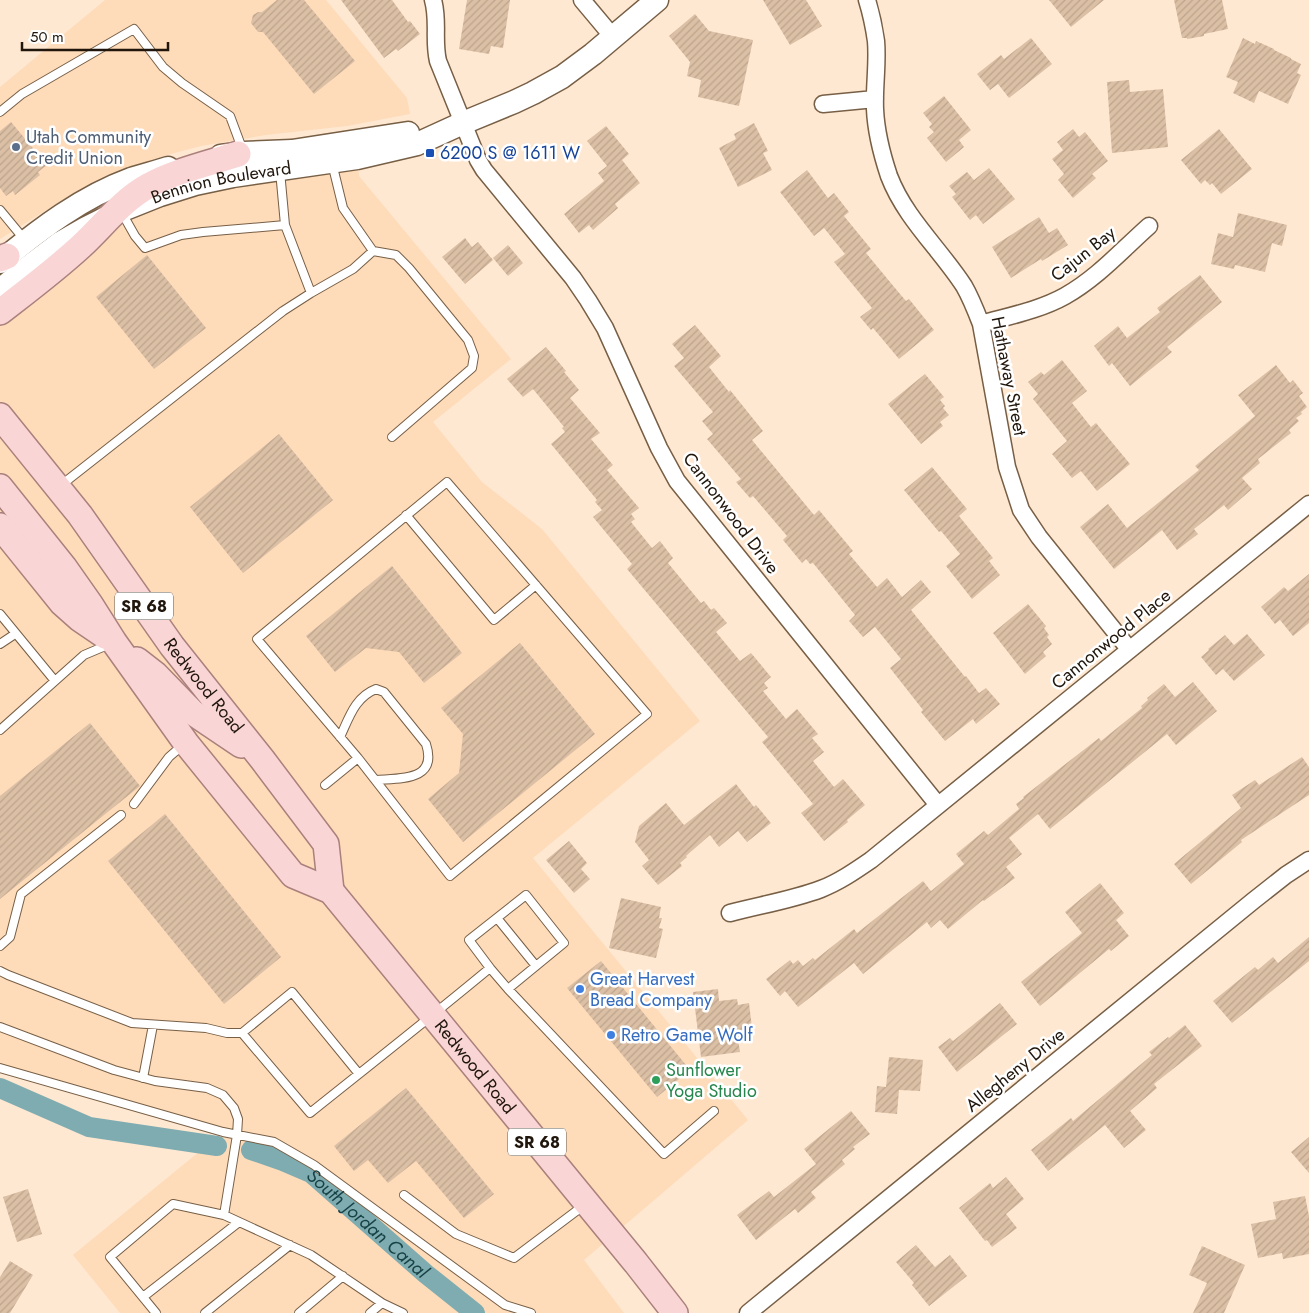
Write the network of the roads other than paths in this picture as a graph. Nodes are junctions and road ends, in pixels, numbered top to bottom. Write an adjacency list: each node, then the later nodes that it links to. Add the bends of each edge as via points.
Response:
1 (433, 0): 9 (street, Cannonwood Drive, via 437,21 435,49)
2 (582, 0): 5 (street)
3 (658, 0): 5 (street, Bennion Boulevard)
4 (867, 0): 6 (street, Hathaway Street, via 876,43)
5 (613, 37): 9 (street, Bennion Boulevard, via 549,85)
6 (875, 99): 7 (street); 22 (street, Hathaway Street, via 878,132 890,178 911,216 965,288)
7 (823, 104)
8 (0, 112): 10 (lane, via 22,94 134,29 162,67 230,116)
9 (463, 123): 10 (street, Bennion Boulevard, via 292,151); 11 (street, Bennion Boulevard, via 417,144); 45 (street, Cannonwood Drive, via 484,170 573,278 596,314 659,448 678,481)
10 (241, 154): 14 (main road, via 149,185); 18 (street, Bennion Boulevard, via 196,159 130,179 74,207)
11 (331, 162): 12 (street, Bennion Boulevard); 17 (lane, via 343,208)
12 (279, 169): 14 (street, Bennion Boulevard, via 195,184 160,194); 15 (lane)
13 (0, 210): 18 (lane)
14 (116, 213): 15 (lane, via 146,248 181,235); 19 (street, Bennion Boulevard, via 60,243); 21 (main road, via 78,249)
15 (285, 225): 20 (lane)
16 (1149, 226): 22 (street, Cajun Bay, via 1094,276 1065,296 1031,310)
17 (374, 251): 20 (lane, via 353,269); 24 (lane, via 396,255 410,268 468,340 474,356 472,368)
18 (8, 255)
19 (0, 290)
20 (311, 293): 26 (lane, via 283,311)
21 (0, 312)
22 (981, 324): 35 (street, Hathaway Street, via 1006,467 1021,510)
23 (0, 416): 26 (main road, Redwood Road / SR 68)
24 (392, 437)
25 (0, 486): 33 (main road, Redwood Road / SR 68, via 64,567)
26 (58, 487): 41 (main road, Redwood Road / SR 68, via 172,646)
27 (1309, 504): 35 (street, Cannonwood Place)
28 (406, 515): 30 (lane, via 447,482); 30 (lane, via 494,620); 38 (lane, via 257,639)
29 (0, 526): 33 (main road, via 62,603)
30 (536, 585): 42 (lane, via 647,714 450,876)
31 (0, 614): 32 (lane)
32 (16, 634): 34 (lane); 36 (lane)
33 (114, 642): 36 (lane, via 84,655); 39 (main road, Redwood Road / SR 68); 41 (main road, via 155,674 192,712)
34 (0, 644)
35 (1129, 650): 45 (street, Cannonwood Place)
36 (55, 681): 37 (lane)
37 (0, 730)
38 (340, 737): 40 (lane); 42 (lane, via 356,704 366,692 376,688 384,692 426,744 429,762 414,776)
39 (186, 743): 44 (lane, via 169,757); 48 (main road, Redwood Road / SR 68, via 293,875)
40 (358, 758): 42 (lane); 43 (lane)
41 (262, 759): 48 (main road, Redwood Road / SR 68, via 326,844)
42 (376, 780)
43 (325, 785)
44 (134, 804)
45 (938, 805): 49 (street, Cannonwood Place, via 871,860 838,881 804,895)
46 (121, 815): 51 (lane, via 21,894 10,937)
47 (1309, 860): 80 (street, Allegheny Drive, via 1253,901)
48 (331, 891): 56 (main road, Redwood Road / SR 68)
49 (730, 913)
50 (497, 918): 52 (lane); 52 (lane, via 526,895 564,943); 53 (lane, via 469,940)
51 (0, 946)
52 (536, 966): 55 (lane)
53 (490, 968): 55 (lane); 56 (lane)
54 (0, 970): 57 (lane, via 132,1023)
55 (508, 989): 63 (lane, via 664,1154)
56 (432, 1015): 61 (lane); 66 (main road, Redwood Road / SR 68)
57 (154, 1025): 59 (lane); 62 (lane)
58 (0, 1027): 62 (lane)
59 (242, 1033): 61 (lane, via 310,1113); 61 (lane, via 292,992)
60 (0, 1068): 64 (lane)
61 (359, 1074)
62 (143, 1078): 64 (lane, via 207,1088 223,1095 238,1119)
63 (714, 1111)
64 (237, 1135): 67 (lane); 78 (lane, via 274,1142 314,1165 506,1305)
65 (404, 1195): 66 (lane, via 456,1234 514,1258)
66 (586, 1203): 79 (main road, Redwood Road / SR 68)
67 (224, 1215): 68 (lane); 71 (lane, via 173,1204 110,1257)
68 (239, 1222): 69 (lane); 71 (lane)
69 (290, 1245): 70 (lane); 74 (lane)
70 (342, 1276): 72 (lane); 75 (lane)
71 (143, 1297): 73 (lane)
72 (382, 1303): 76 (lane); 77 (lane)
73 (156, 1313)
74 (205, 1313)
75 (299, 1313)
76 (370, 1313)
77 (403, 1313)
78 (531, 1313)
79 (675, 1313)
80 (748, 1313)

